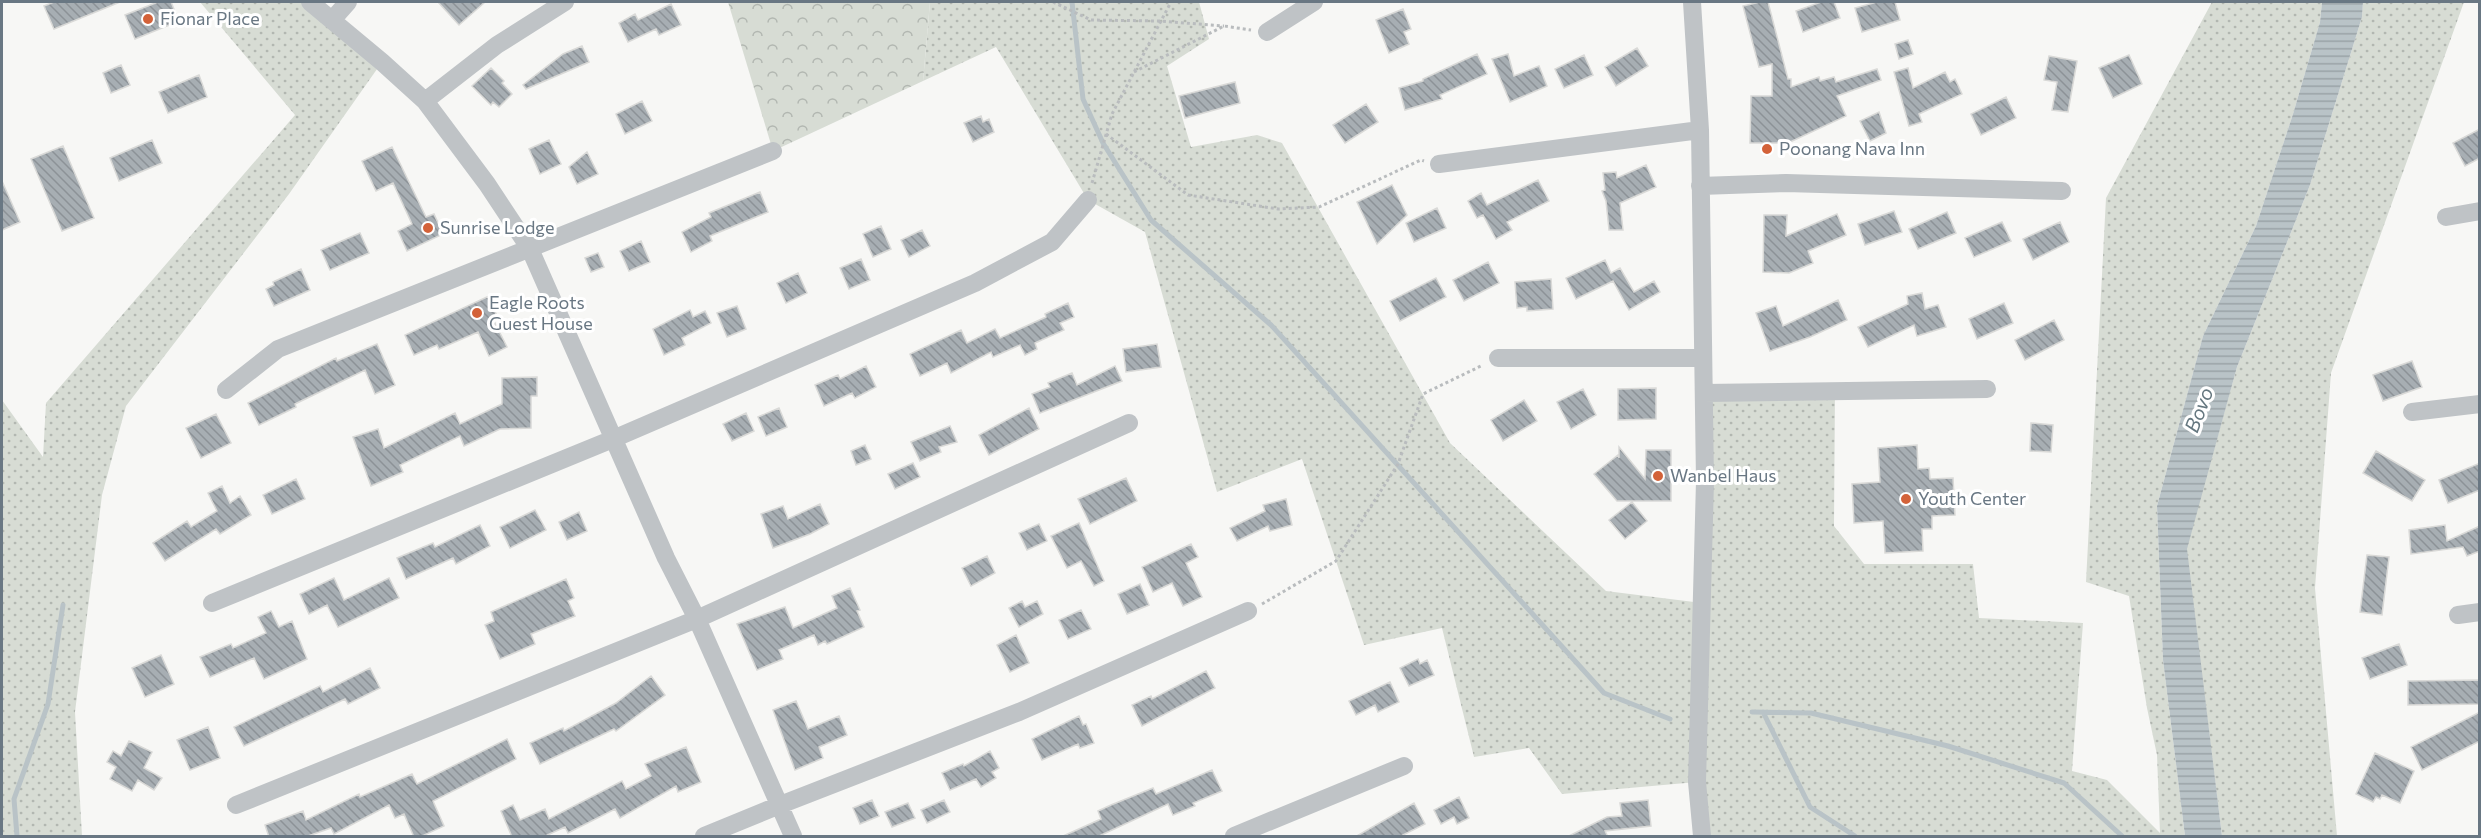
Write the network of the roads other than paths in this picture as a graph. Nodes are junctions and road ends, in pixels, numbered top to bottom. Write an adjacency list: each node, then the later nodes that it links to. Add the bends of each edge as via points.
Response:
1 (310, 2): 6 (street)
2 (348, 2): 6 (street)
3 (565, 2): 8 (street, via 497,45)
4 (1314, 2): 7 (street)
5 (1692, 2): 9 (street)
6 (333, 19): 8 (street)
7 (1267, 32)
8 (425, 101): 17 (street)
9 (1700, 130): 11 (street); 12 (street)
10 (773, 151): 17 (street)
11 (1439, 164)
12 (1700, 186): 13 (street, via 1786,183); 19 (street)
13 (2062, 190)
14 (1088, 200): 26 (street, via 1052,242 975,283)
15 (2480, 211): 16 (street)
16 (2446, 217)
17 (530, 249): 21 (street, via 278,349); 26 (street)
18 (1498, 358): 19 (street)
19 (1703, 358): 22 (street)
20 (1987, 389): 22 (street)
21 (226, 390)
22 (1704, 393): 38 (street, via 1706,481 1697,782)
23 (2480, 404): 24 (street)
24 (2412, 412)
25 (1129, 423): 31 (street)
26 (614, 440): 27 (street); 31 (street)
27 (212, 603)
28 (1248, 611): 34 (street, via 1019,712)
29 (2480, 612): 30 (street)
30 (2458, 615)
31 (697, 619): 33 (street); 34 (street)
32 (1404, 766): 37 (street)
33 (236, 805)
34 (780, 805): 35 (street); 36 (street)
35 (704, 837)
36 (793, 837)
37 (1234, 837)
38 (1702, 837)

